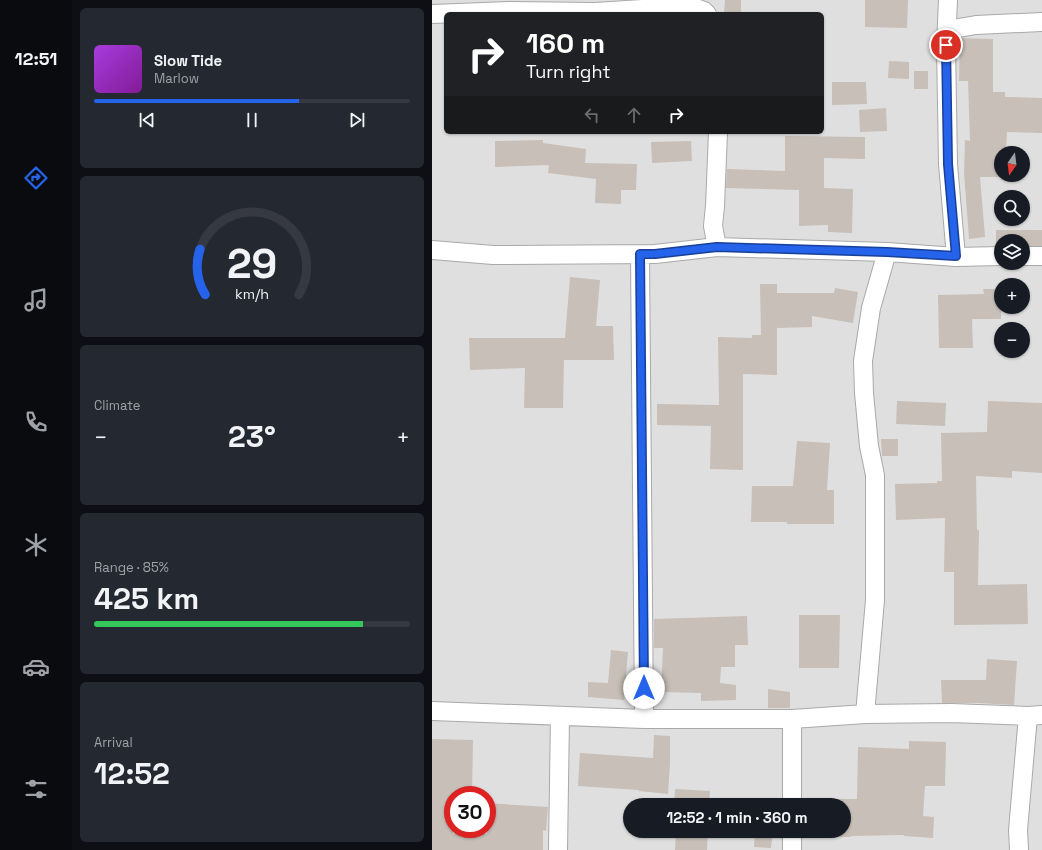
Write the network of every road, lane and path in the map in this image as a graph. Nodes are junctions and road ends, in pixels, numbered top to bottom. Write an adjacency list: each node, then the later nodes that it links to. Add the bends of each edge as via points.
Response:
1 (948, 0): 9 (street)
2 (483, 12): 4 (street)
3 (595, 12): 5 (street, via 690,6)
4 (595, 12)
5 (705, 12)
6 (432, 14): 7 (street)
7 (444, 14)
8 (1042, 22): 9 (street, via 976,25)
9 (947, 30): 15 (street, via 948,164)
10 (718, 134): 11 (street, via 713,226)
11 (717, 247): 13 (street); 14 (street)
12 (432, 250): 14 (street, via 493,255)
13 (887, 252): 15 (street); 20 (street, via 871,308 863,361 869,446 875,475 875,600)
14 (640, 254): 23 (street)
15 (956, 256): 16 (street)
16 (994, 256)
17 (1030, 256): 18 (street)
18 (1042, 256)
19 (432, 711): 21 (street)
20 (865, 714): 22 (street, via 951,713); 24 (street)
21 (560, 716): 23 (street); 27 (street)
22 (1035, 716): 29 (street, via 1018,830)
23 (644, 719): 24 (street)
24 (792, 719): 25 (street)
25 (792, 798)
26 (792, 838): 28 (street)
27 (558, 850)
28 (792, 850)
29 (1019, 850)

